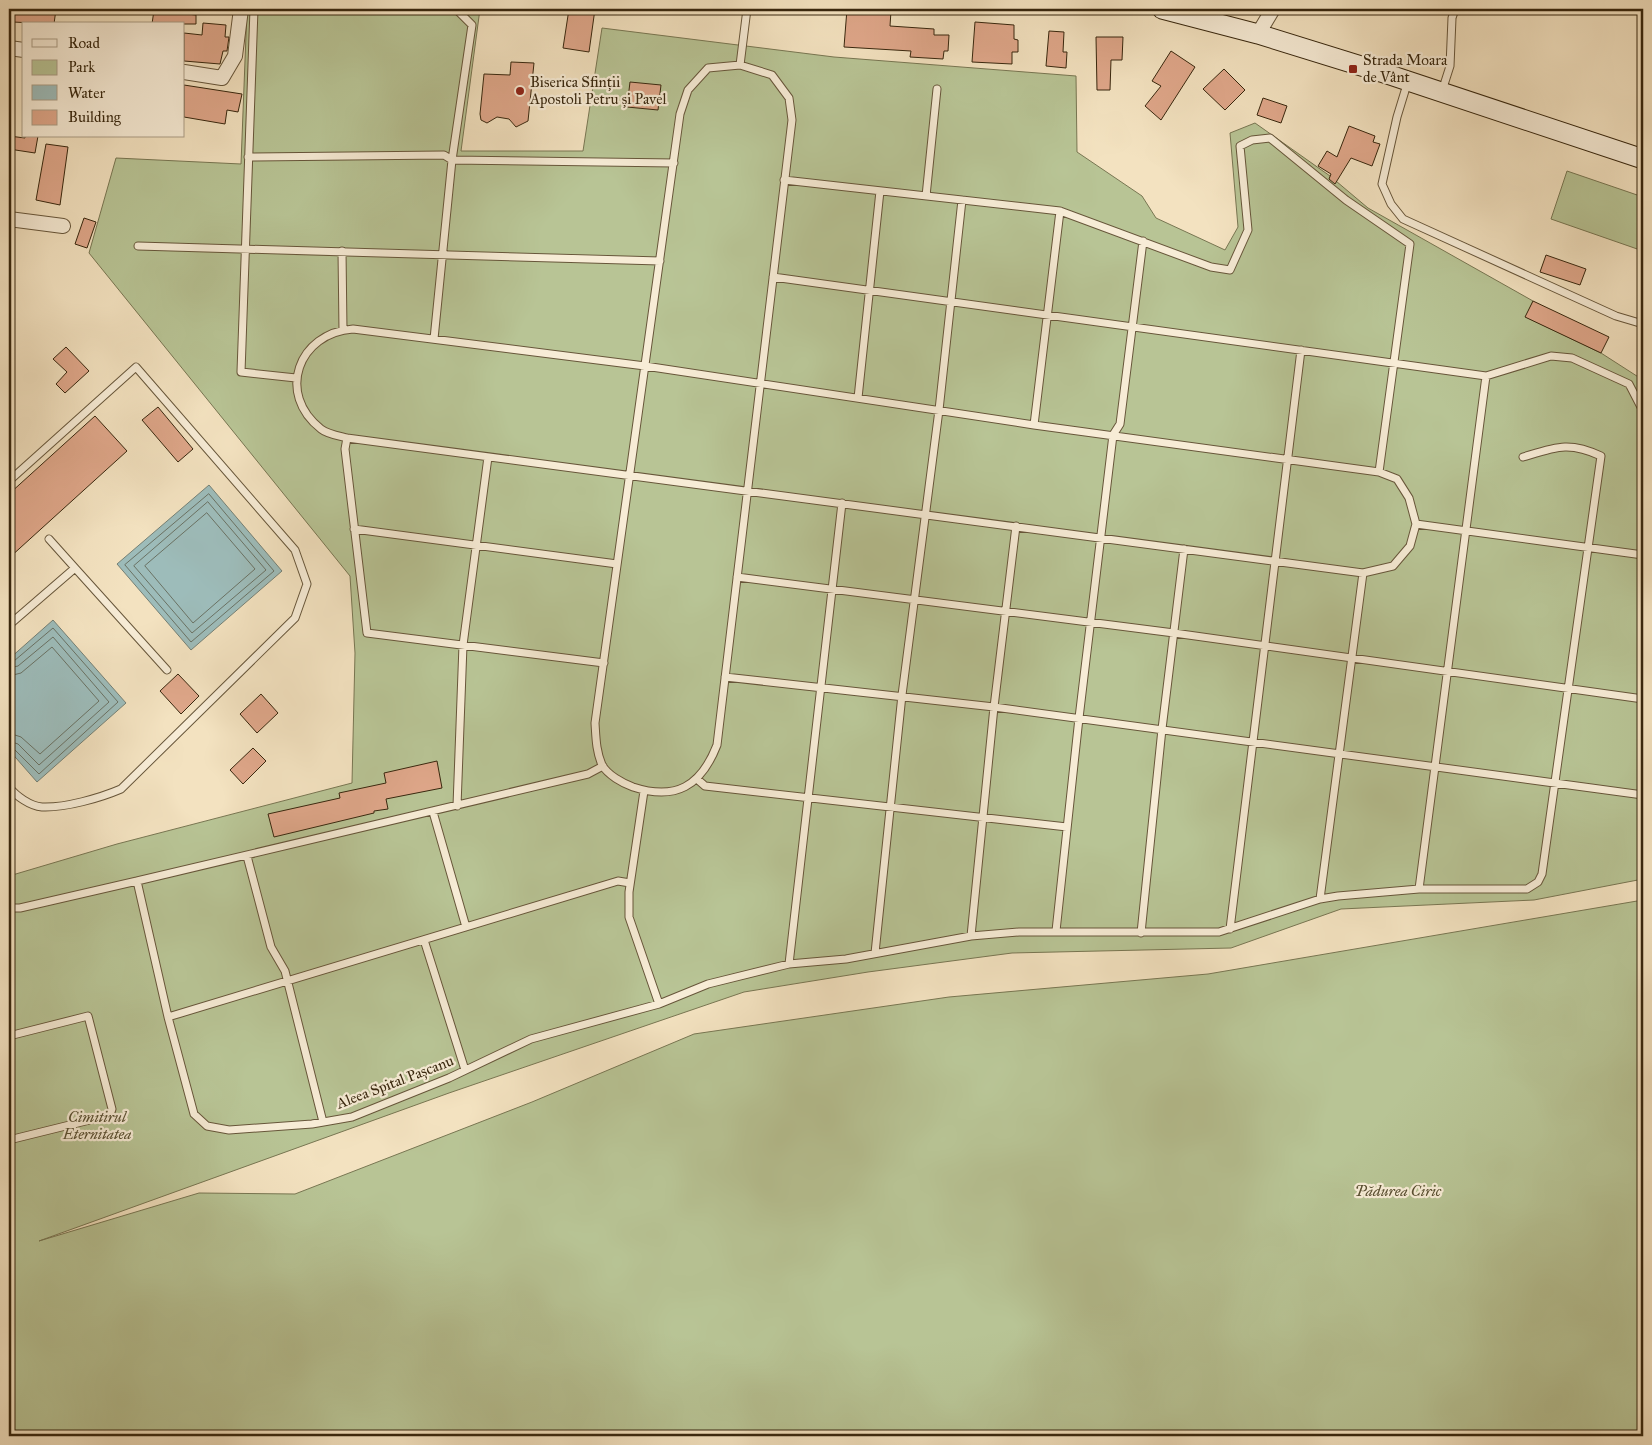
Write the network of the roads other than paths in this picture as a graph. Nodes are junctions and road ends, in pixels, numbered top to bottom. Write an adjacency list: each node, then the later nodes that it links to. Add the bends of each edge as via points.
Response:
1 (241, 9): 12 (street, via 235,56 222,78)
2 (254, 9): 16 (lane)
3 (456, 9): 18 (lane, via 472,25)
4 (747, 9): 11 (lane)
5 (1162, 9): 8 (main road)
6 (1273, 9): 8 (street)
7 (1455, 9): 15 (lane, via 1450,66)
8 (1258, 34): 13 (main road)
9 (9, 48): 10 (street)
10 (22, 50)
11 (740, 65): 19 (lane, via 708,68 688,90 680,114); 20 (lane, via 772,75 789,98 792,120)
12 (185, 72)
13 (1408, 81): 15 (main road); 37 (lane, via 1382,184 1391,204 1403,219 1616,316)
14 (937, 89): 22 (lane)
15 (1442, 92): 17 (main road)
16 (248, 156): 18 (lane, via 444,155); 29 (lane)
17 (1643, 159)
18 (452, 160): 19 (lane); 31 (lane)
19 (674, 164): 32 (lane)
20 (784, 180): 21 (lane); 33 (lane)
21 (880, 191): 22 (lane); 34 (lane)
22 (926, 196): 23 (lane)
23 (962, 200): 24 (lane); 35 (lane)
24 (1060, 211): 27 (lane); 36 (lane)
25 (9, 219): 26 (street)
26 (64, 226)
27 (1143, 241): 38 (lane); 42 (lane, via 1211,267 1230,270 1248,230 1240,146 1252,140 1270,138 1346,200 1410,244)
28 (138, 246): 29 (lane)
29 (247, 249): 30 (lane); 45 (lane, via 242,372)
30 (342, 252): 31 (lane); 39 (lane)
31 (442, 254): 32 (lane); 40 (lane)
32 (660, 261): 43 (lane)
33 (773, 277): 34 (lane); 46 (lane)
34 (870, 290): 35 (lane); 47 (lane)
35 (952, 302): 36 (lane); 48 (lane)
36 (1048, 315): 38 (lane); 50 (lane)
37 (1643, 324)
38 (1132, 327): 41 (lane); 51 (lane, via 1120,424)
39 (342, 330): 40 (lane); 45 (lane, via 320,338 303,357)
40 (434, 339): 43 (lane)
41 (1301, 350): 42 (lane); 55 (lane)
42 (1394, 363): 44 (lane); 56 (lane)
43 (645, 366): 46 (lane); 57 (lane)
44 (1486, 376): 49 (lane, via 1551,356 1572,358 1629,384); 65 (lane)
45 (296, 378): 52 (lane, via 301,406 322,430)
46 (760, 383): 47 (lane); 59 (lane)
47 (858, 398): 48 (lane)
48 (939, 410): 50 (lane); 61 (lane)
49 (1643, 412)
50 (1034, 425): 51 (lane)
51 (1113, 435): 55 (lane); 66 (lane)
52 (346, 438): 53 (lane); 64 (lane)
53 (488, 457): 57 (lane); 68 (lane)
54 (1523, 457): 69 (lane, Aleea Spital Pașcanu, via 1555,447 1582,447 1601,456)
55 (1288, 459): 56 (lane); 72 (lane)
56 (1379, 472): 62 (lane, via 1397,479 1409,498)
57 (629, 474): 59 (lane); 73 (lane)
58 (9, 481): 103 (lane, via 136,367 295,550 307,584 295,618 121,789 98,799 40,807 16,796)
59 (747, 490): 60 (lane); 76 (lane)
60 (842, 503): 61 (lane); 77 (lane)
61 (924, 514): 63 (lane); 78 (lane)
62 (1416, 524): 65 (lane); 75 (lane, via 1410,546 1393,566)
63 (1016, 526): 66 (lane); 79 (lane)
64 (354, 529): 68 (lane); 83 (lane, via 367,632)
65 (1467, 532): 69 (lane); 88 (lane)
66 (1100, 538): 70 (lane); 80 (lane)
67 (49, 539): 74 (lane)
68 (475, 545): 73 (lane); 83 (lane)
69 (1588, 548): 71 (lane); 91 (lane, Aleea Spital Pașcanu)
70 (1184, 549): 72 (lane); 82 (lane)
71 (1643, 555)
72 (1275, 561): 75 (lane); 84 (lane)
73 (618, 564): 86 (lane)
74 (75, 568): 81 (lane); 87 (lane)
75 (1363, 573): 85 (lane)
76 (737, 577): 77 (lane); 89 (lane)
77 (832, 589): 78 (lane); 90 (lane)
78 (914, 599): 79 (lane); 92 (lane)
79 (1006, 611): 80 (lane); 94 (lane)
80 (1090, 623): 82 (lane); 95 (lane)
81 (9, 625)
82 (1174, 633): 84 (lane); 96 (lane)
83 (463, 645): 86 (lane); 107 (lane)
84 (1263, 646): 85 (lane); 97 (lane)
85 (1352, 659): 88 (lane); 98 (lane)
86 (604, 663): 99 (lane, via 595,723 596,746)
87 (166, 670)
88 (1449, 672): 91 (lane); 100 (lane)
89 (725, 677): 90 (lane); 101 (lane, via 717,745 709,764)
90 (820, 686): 92 (lane); 106 (lane)
91 (1569, 689): 93 (lane); 102 (lane, Aleea Spital Pașcanu)
92 (902, 695): 94 (lane); 108 (lane)
93 (1643, 698)
94 (994, 707): 95 (lane); 110 (lane)
95 (1079, 718): 96 (lane); 111 (lane)
96 (1162, 729): 97 (lane); 121 (lane)
97 (1252, 742): 98 (lane); 119 (lane)
98 (1338, 754): 100 (lane); 116 (lane)
99 (603, 766): 104 (lane, via 622,783); 107 (lane, via 588,774)
100 (1436, 766): 102 (lane); 115 (lane)
101 (697, 779): 104 (lane, via 683,788 665,793); 106 (lane, via 705,786)
102 (1555, 783): 105 (lane); 115 (lane, Aleea Spital Pașcanu, via 1542,874 1538,882 1527,889)
103 (9, 787)
104 (644, 790): 114 (lane)
105 (1643, 794)
106 (808, 799): 108 (lane); 125 (lane)
107 (457, 806): 109 (lane)
108 (889, 807): 110 (lane); 124 (lane)
109 (434, 812): 112 (lane); 118 (lane)
110 (982, 818): 111 (lane); 122 (lane)
111 (1067, 827): 120 (lane)
112 (247, 856): 113 (lane); 126 (lane, via 271,947)
113 (137, 881): 117 (lane); 128 (lane, Aleea Spital Pașcanu)
114 (630, 883): 118 (lane, via 618,881); 127 (lane, via 628,917)
115 (1419, 889): 116 (lane, Aleea Spital Pașcanu)
116 (1320, 899): 119 (lane, Aleea Spital Pașcanu)
117 (9, 908)
118 (466, 927): 123 (lane)
119 (1230, 929): 121 (lane, Aleea Spital Pașcanu, via 1198,933)
120 (1056, 931): 121 (lane, Aleea Spital Pașcanu); 122 (lane, Aleea Spital Pașcanu)
121 (1141, 933)
122 (971, 936): 124 (lane, Aleea Spital Pașcanu)
123 (424, 940): 126 (lane); 130 (lane)
124 (875, 953): 125 (lane, Aleea Spital Pașcanu)
125 (789, 964): 127 (lane, Aleea Spital Pașcanu, via 708,984)
126 (287, 981): 128 (lane); 131 (lane)
127 (659, 1004): 130 (lane, Aleea Spital Pașcanu, via 531,1040)
128 (168, 1017): 131 (lane, Aleea Spital Pașcanu, via 194,1114 207,1126 229,1130)
129 (9, 1036): 132 (lane, via 88,1016 112,1109 110,1115)
130 (465, 1070): 131 (lane, Aleea Spital Pașcanu, via 352,1117)
131 (323, 1122)
132 (9, 1140)

